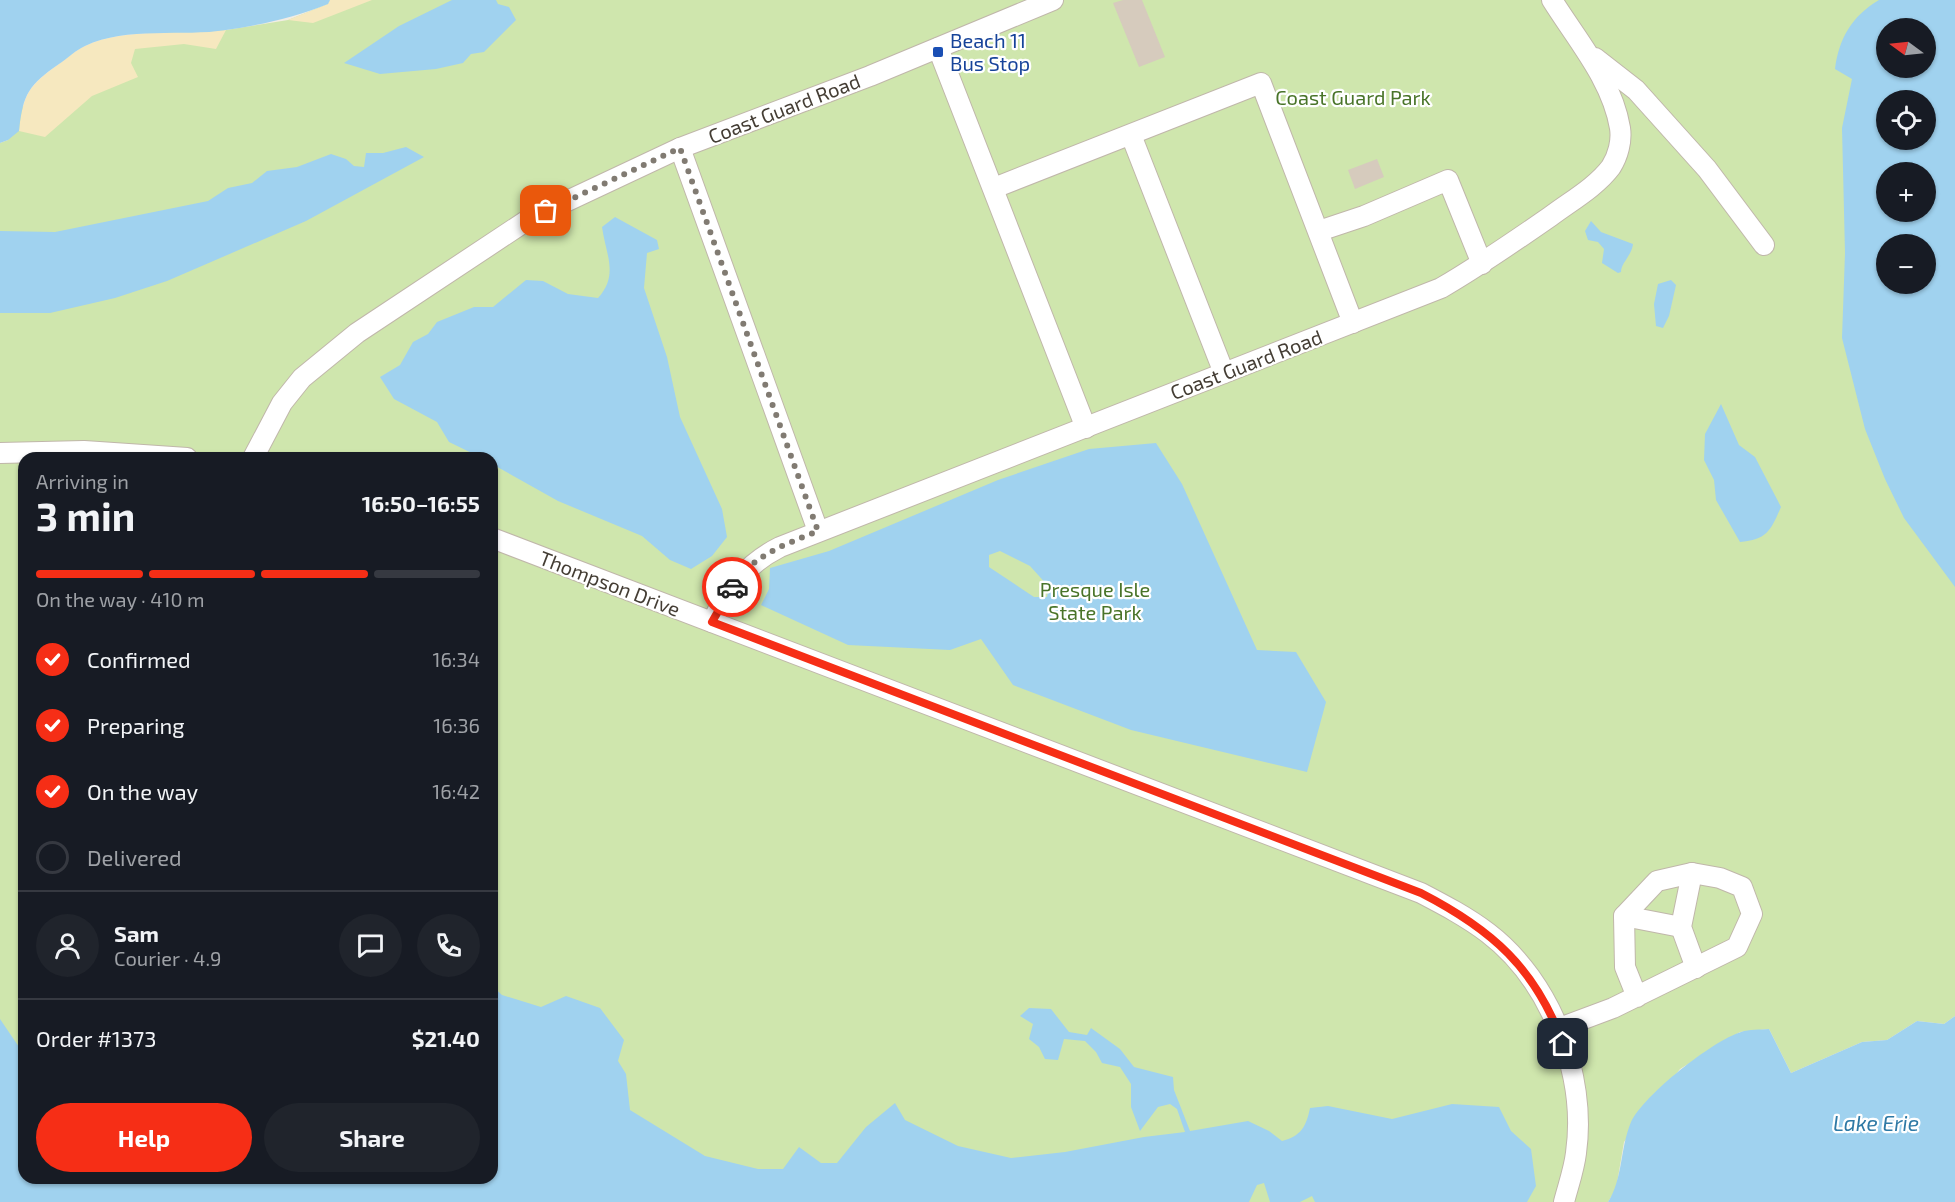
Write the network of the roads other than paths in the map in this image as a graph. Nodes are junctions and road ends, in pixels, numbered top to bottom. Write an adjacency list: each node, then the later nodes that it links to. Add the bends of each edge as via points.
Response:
1 (1053, 0): 3 (street, Coast Guard Road)
2 (1552, 0): 4 (street, Coast Guard Road)
3 (938, 48): 6 (street, Coast Guard Road); 7 (street)
4 (1586, 51): 9 (street, via 1636,90 1707,169); 10 (street, Coast Guard Road, via 1613,100 1620,130 1618,151 1599,180)
5 (1131, 135): 7 (street); 8 (street, via 1261,83); 12 (street)
6 (680, 148): 16 (street, Coast Guard Road, via 529,219 357,333 302,378 282,402); 19 (street)
7 (994, 188): 13 (street)
8 (1319, 231): 10 (street, via 1448,180); 11 (street)
9 (1764, 245)
10 (1482, 264): 11 (street, Coast Guard Road, via 1441,288)
11 (1353, 323): 12 (street, Coast Guard Road)
12 (1224, 374): 13 (street, Coast Guard Road)
13 (1086, 428): 19 (street, Coast Guard Road)
14 (42, 452): 15 (street)
15 (99, 452)
16 (256, 452)
17 (0, 453): 18 (street)
18 (18, 453)
19 (818, 531): 21 (street, Coast Guard Road, via 759,557 742,572)
20 (498, 540): 21 (street, Thompson Drive)
21 (712, 622): 27 (street, Thompson Drive, via 1421,893 1469,919 1509,952 1538,990)
22 (1692, 873): 23 (street, via 1657,881); 24 (street); 25 (street, via 1742,887 1752,914 1737,947)
23 (1624, 916): 24 (street); 26 (street, via 1625,967)
24 (1681, 927): 25 (street)
25 (1696, 968): 26 (street)
26 (1637, 997): 27 (street)
27 (1557, 1029): 28 (street, Thompson Drive, via 1574,1086 1577,1134)
28 (1564, 1202)

